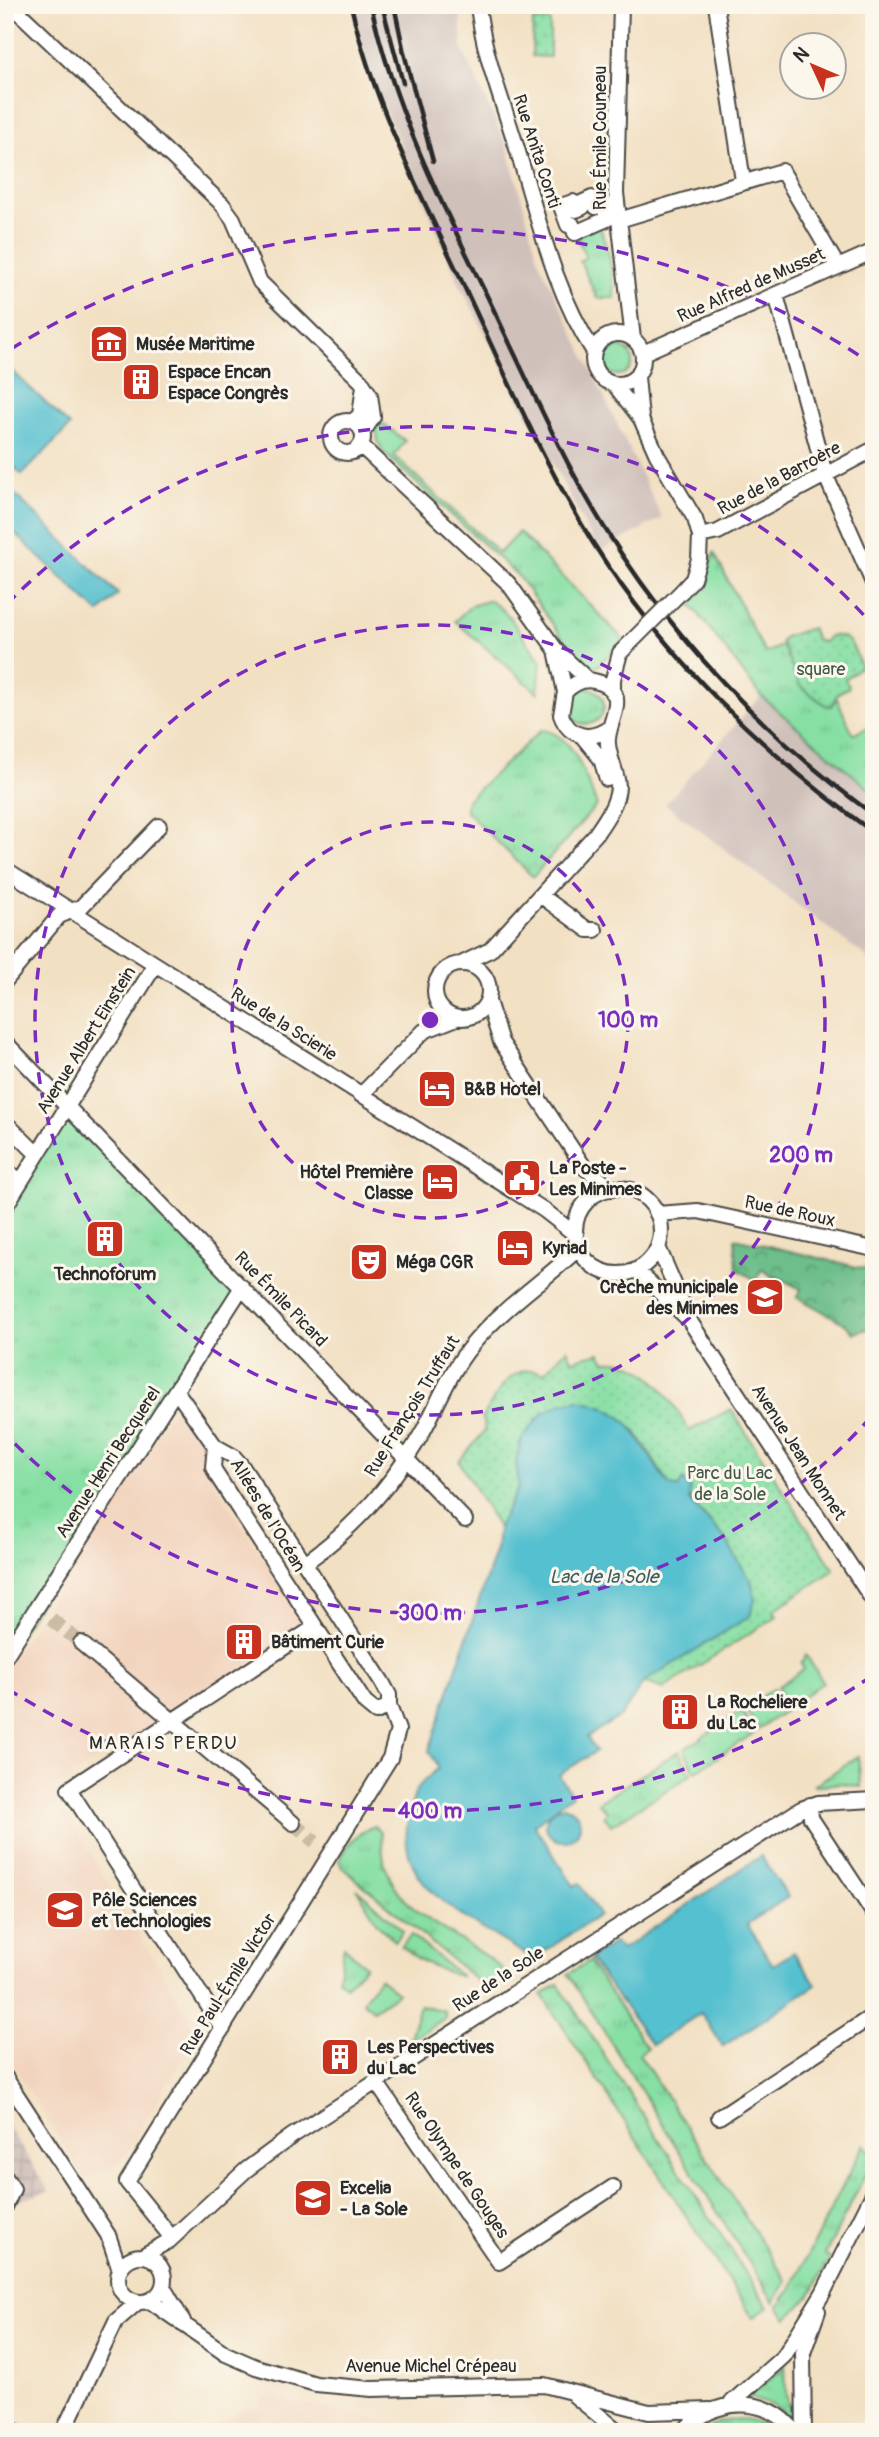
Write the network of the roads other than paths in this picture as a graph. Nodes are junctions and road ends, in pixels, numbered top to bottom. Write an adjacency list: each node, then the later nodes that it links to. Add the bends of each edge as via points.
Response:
1 (11, 5): 23 (street, via 222,204 260,282 370,395 373,417 359,433 519,596)
2 (478, 5): 10 (street, Rue Anita Conti, via 488,60)
3 (621, 5): 6 (street, Rue Émile Couneau, via 616,148)
4 (716, 5): 5 (street)
5 (743, 181): 6 (street); 8 (street, via 778,170 785,173)
6 (619, 220): 11 (street, Rue Émile Couneau)
7 (874, 251): 8 (street, Rue Alfred de Musset)
8 (838, 267): 9 (street, Rue Alfred de Musset)
9 (776, 295): 15 (street, Rue Alfred de Musset); 20 (street)
10 (567, 306): 12 (street, Rue Anita Conti, via 583,325); 14 (street, Rue Anita Conti)
11 (632, 312): 12 (street); 13 (street, Rue Émile Couneau)
12 (611, 336): 13 (street); 14 (street)
13 (633, 339): 15 (street)
14 (594, 352): 17 (street, via 599,376)
15 (643, 353): 16 (street)
16 (637, 377): 17 (street); 18 (street)
17 (614, 384): 18 (street)
18 (641, 419): 21 (street)
19 (874, 449): 20 (street, Rue de la Barroère)
20 (825, 474): 21 (street, Rue de la Barroère, via 718,532); 22 (street)
21 (700, 536): 24 (street, bridge, via 693,579)
22 (874, 585)
23 (556, 650): 25 (street); 26 (street)
24 (620, 653): 25 (street); 27 (street)
25 (590, 680): 26 (street, via 579,681); 27 (street)
26 (565, 692): 29 (street, via 560,706 564,723)
27 (613, 693): 28 (street, via 616,715)
28 (609, 728): 29 (street); 30 (street, via 608,745 618,787)
29 (583, 737): 30 (street, via 601,759)
30 (611, 808): 33 (street, via 595,835)
31 (159, 826): 34 (street, via 81,907)
32 (5, 869): 34 (street, Rue de la Scierie)
33 (540, 895): 35 (street, via 588,930); 36 (street)
34 (71, 911): 38 (street, Rue de la Scierie); 39 (street, via 60,916)
35 (595, 930)
36 (505, 934): 37 (street, via 490,950); 40 (street, via 491,961)
37 (461, 964): 40 (street, via 479,969); 41 (street, via 440,974)
38 (155, 965): 47 (street, Rue de la Scierie); 48 (street, Avenue Albert Einstein)
39 (5, 981)
40 (489, 985): 42 (street)
41 (435, 997): 43 (street, via 445,1013); 44 (street)
42 (488, 1001): 43 (street, via 477,1014); 45 (street)
43 (463, 1018): 44 (street); 45 (street)
44 (424, 1031): 47 (street)
45 (501, 1041): 51 (street)
46 (5, 1042): 48 (street, Rue Émile Picard)
47 (361, 1095): 57 (street, Rue de la Scierie)
48 (68, 1106): 50 (street, Avenue Albert Einstein); 68 (street, Rue Émile Picard)
49 (5, 1122): 50 (street)
50 (37, 1154): 53 (street, Avenue Albert Einstein)
51 (584, 1167): 54 (street); 55 (street)
52 (5, 1171): 53 (street)
53 (21, 1180): 56 (street, Avenue Albert Einstein)
54 (612, 1189): 55 (street); 59 (street, via 639,1194)
55 (590, 1199): 60 (street)
56 (5, 1207)
57 (544, 1210): 60 (street, Rue de la Scierie); 62 (street, Rue de la Scierie)
58 (698, 1211): 59 (street, Rue de Roux); 61 (street); 64 (street, Rue de Roux)
59 (657, 1214): 61 (street)
60 (579, 1215): 62 (street)
61 (661, 1231): 63 (street)
62 (577, 1242): 65 (street); 67 (street, Rue François Truffaut)
63 (658, 1247): 66 (street); 69 (street, Avenue Jean Monnet)
64 (874, 1249)
65 (591, 1264): 66 (street, via 613,1274); 67 (street)
66 (636, 1270): 69 (street, Avenue Jean Monnet)
67 (555, 1271): 72 (street, Rue François Truffaut, via 472,1344)
68 (242, 1287): 70 (street, Avenue Henri Becquerel); 72 (street, Rue Émile Picard)
69 (691, 1323): 75 (street, Avenue Jean Monnet)
70 (177, 1392): 71 (street); 78 (street, Avenue Henri Becquerel)
71 (215, 1446): 74 (street, Allées de l'Océan, via 242,1465); 76 (street, Allées de l'Océan, via 216,1474)
72 (407, 1458): 73 (street, Rue Émile Picard); 74 (street, Rue François Truffaut, via 362,1516)
73 (465, 1520)
74 (305, 1563): 79 (street, Allées de l'Océan, via 387,1690)
75 (874, 1602)
76 (315, 1627): 79 (street, Allées de l'Océan, via 365,1703 376,1712); 80 (street)
77 (80, 1643): 80 (street)
78 (5, 1657)
79 (384, 1708): 86 (street, Rue Paul-Émile Victor, via 398,1725 390,1758)
80 (174, 1722): 83 (street); 86 (street, via 69,1789)
81 (874, 1800): 82 (street, Rue de la Sole)
82 (810, 1805): 84 (street, via 811,1818); 88 (street, Rue de la Sole)
83 (293, 1823)
84 (874, 1914)
85 (874, 2015): 89 (street)
86 (223, 2029): 95 (street, Rue Paul-Émile Victor, via 127,2182)
87 (5, 2077): 94 (street)
88 (376, 2082): 91 (street, Rue Olympe de Gouges, via 499,2262); 95 (street, Rue de la Sole, via 255,2163)
89 (719, 2117)
90 (5, 2177): 93 (street, via 13,2189)
91 (613, 2187)
92 (874, 2192): 101 (street)
93 (5, 2207)
94 (108, 2235): 96 (street); 97 (street)
95 (170, 2240): 96 (street, Rue de la Sole); 98 (street)
96 (140, 2257): 97 (street, via 127,2261); 98 (street, via 154,2260)
97 (120, 2270): 100 (street)
98 (162, 2270): 99 (street, Avenue Michel Crépeau)
99 (163, 2287): 102 (street); 104 (street, Avenue Michel Crépeau)
100 (120, 2289): 102 (street, Avenue Michel Crépeau, via 130,2300); 103 (street)
101 (823, 2293): 106 (street, via 784,2356); 114 (street, via 803,2353)
102 (144, 2301): 103 (street); 104 (street, Avenue Michel Crépeau)
103 (116, 2321): 110 (street)
104 (183, 2321): 105 (street, Avenue Michel Crépeau, via 226,2354 316,2384 372,2389 527,2385)
105 (570, 2392): 107 (street, Avenue Michel Crépeau, via 649,2412); 111 (street, Avenue Michel Crépeau)
106 (730, 2404): 107 (street); 113 (street, via 760,2407 778,2415)
107 (710, 2410): 112 (street)
108 (5, 2426): 109 (street)
109 (17, 2432)
110 (63, 2432)
111 (619, 2432)
112 (683, 2432)
113 (795, 2432)
114 (804, 2432)

